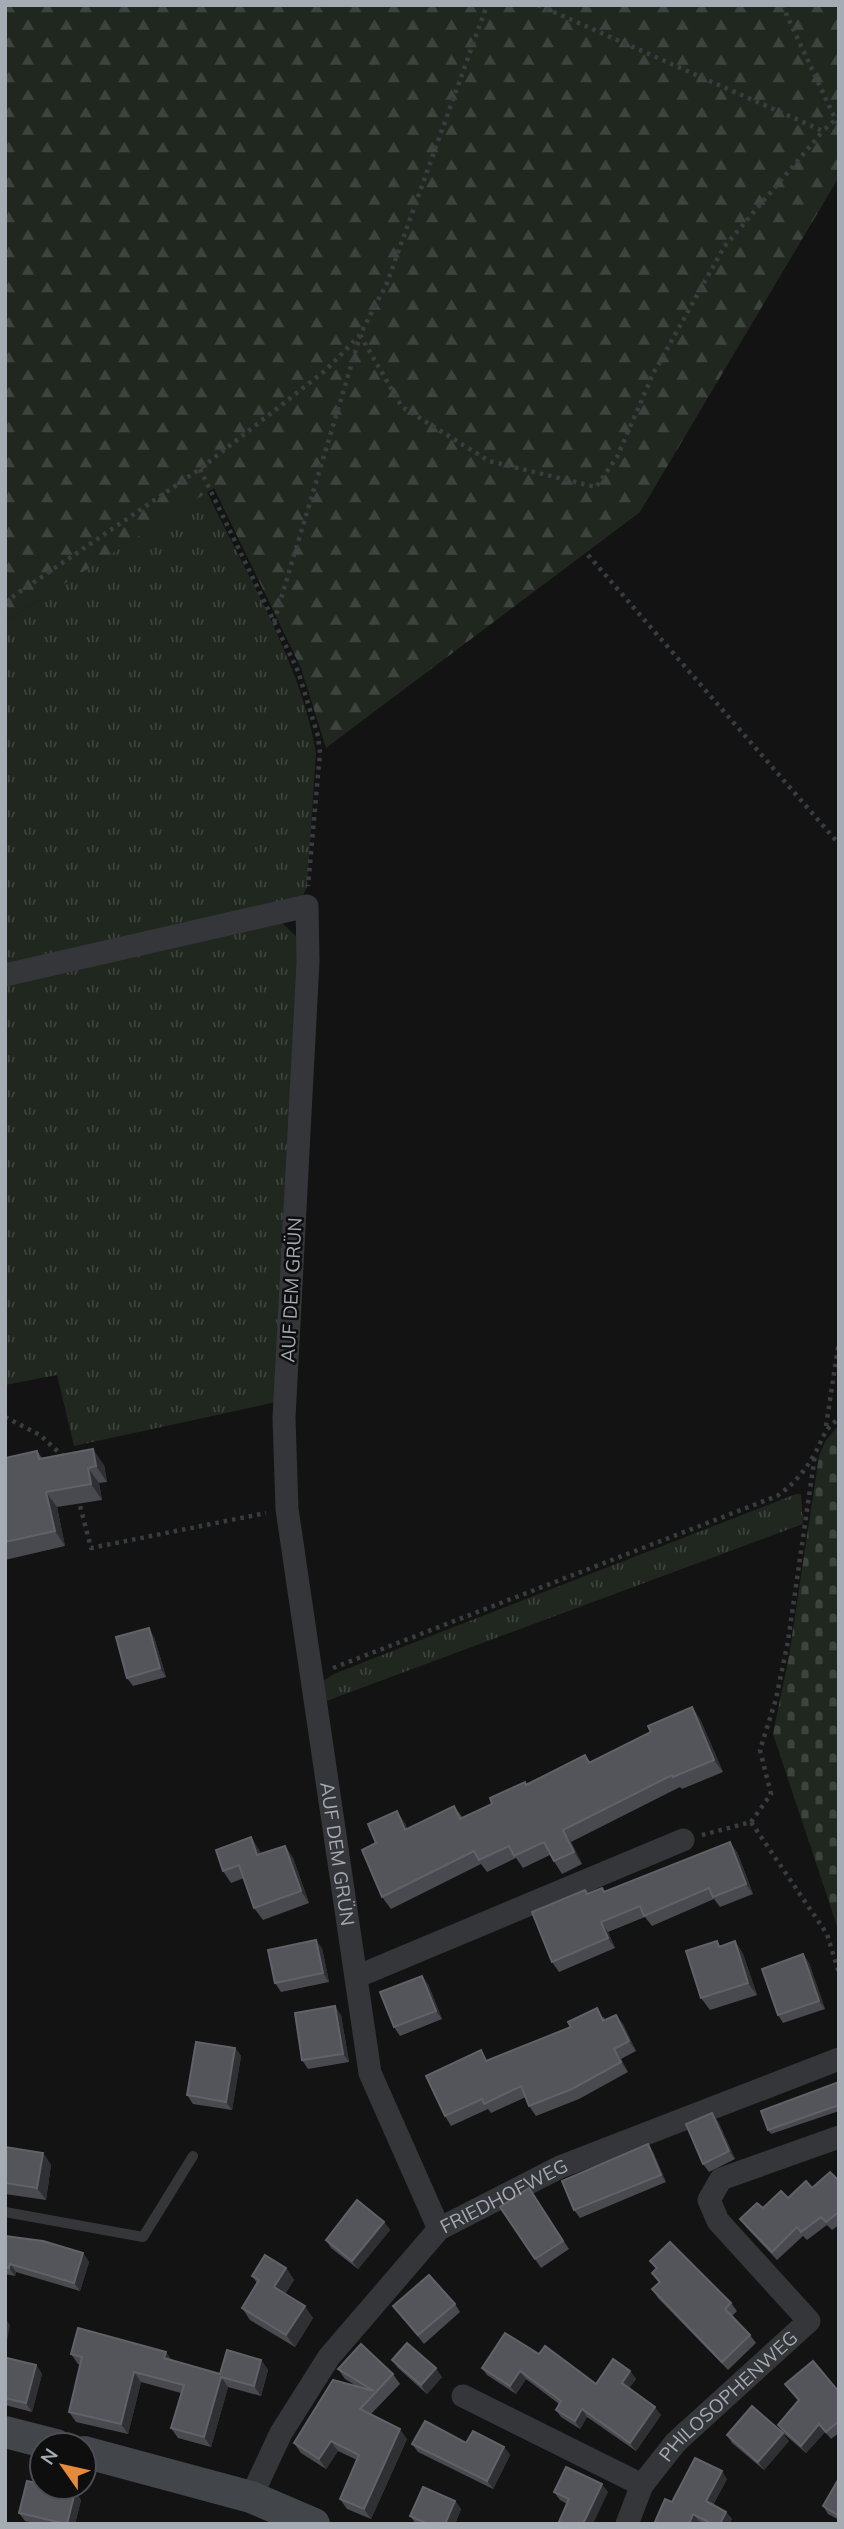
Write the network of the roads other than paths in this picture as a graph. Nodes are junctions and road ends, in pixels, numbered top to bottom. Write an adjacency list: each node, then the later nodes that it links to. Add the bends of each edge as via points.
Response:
1 (5, 975): 3 (street, AUF DEM GRÜN, via 307,906 308,962 284,1418 287,1509)
2 (683, 1839): 3 (street)
3 (356, 1977): 8 (street, AUF DEM GRÜN, via 370,2073)
4 (839, 2059): 8 (street, FRIEDHOFWEG, via 560,2167)
5 (839, 2137): 13 (street, PHILOSOPHENWEG, via 721,2179 709,2200 718,2221 809,2322 676,2442)
6 (193, 2156): 7 (lane, via 143,2237)
7 (5, 2212)
8 (439, 2229): 14 (street, FRIEDHOFWEG, via 329,2357 281,2433)
9 (463, 2396): 13 (street)
10 (5, 2432): 11 (street)
11 (28, 2438)
12 (98, 2456): 14 (street)
13 (642, 2485): 16 (street, PHILOSOPHENWEG)
14 (251, 2497): 15 (street)
15 (314, 2524)
16 (627, 2524)

